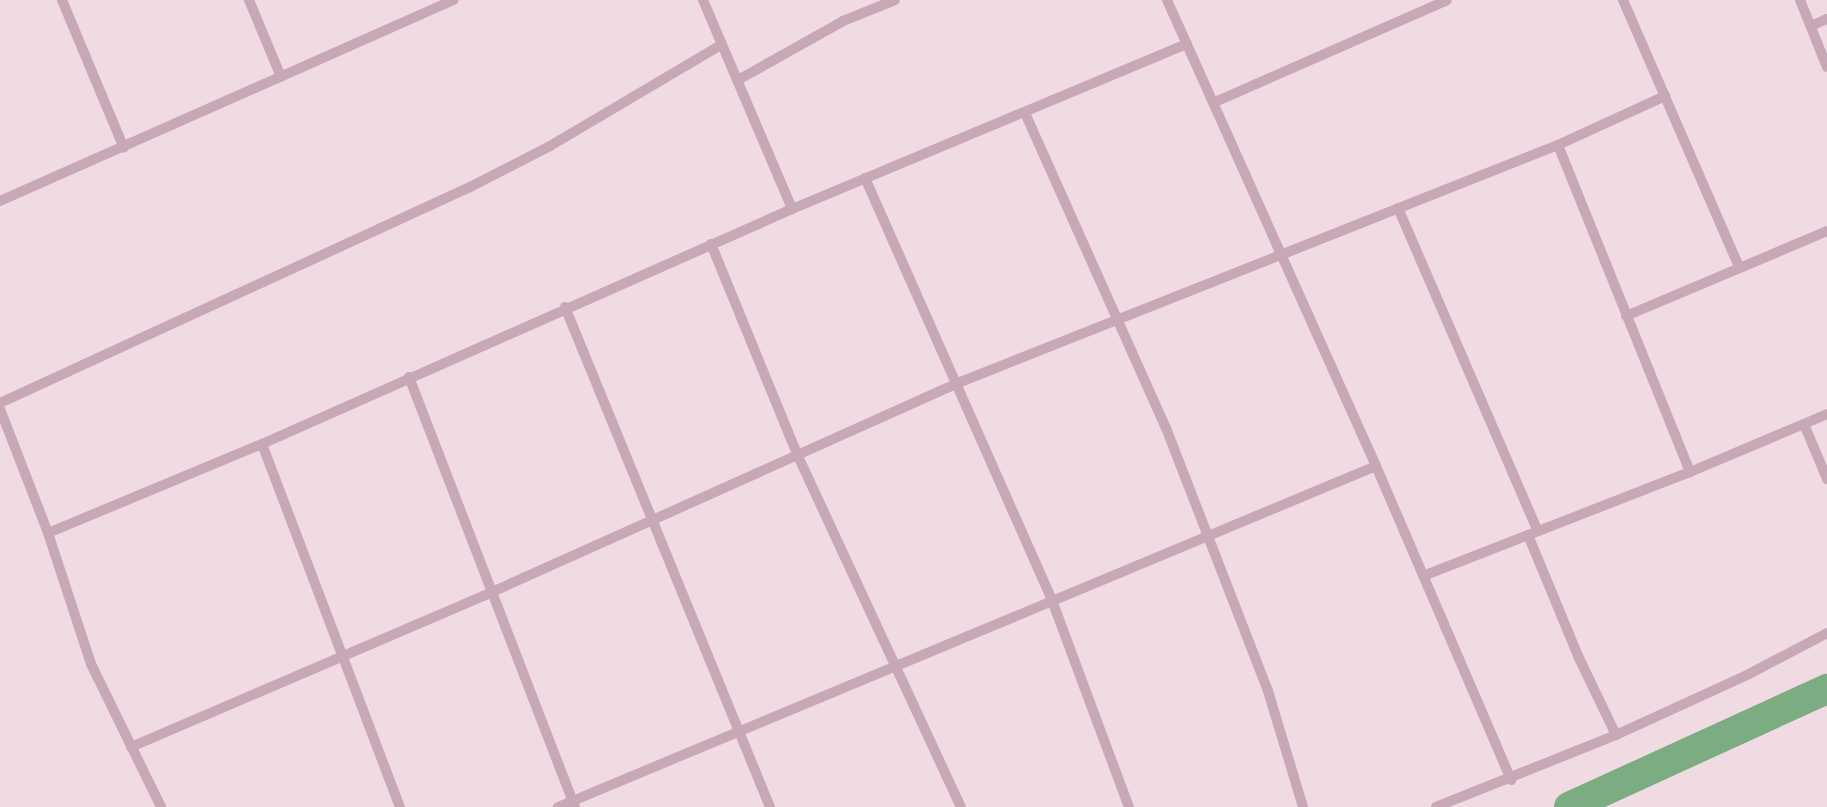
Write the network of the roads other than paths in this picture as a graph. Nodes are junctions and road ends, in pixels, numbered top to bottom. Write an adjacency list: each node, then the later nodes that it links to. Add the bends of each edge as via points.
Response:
1 (62, 0): 22 (street)
2 (249, 0): 16 (street)
3 (453, 0): 10 (street)
4 (703, 0): 14 (street)
5 (894, 0): 17 (street, via 843,21)
6 (1167, 0): 13 (street)
7 (1447, 0): 19 (street)
8 (1623, 0): 18 (street)
9 (1800, 0): 12 (street)
10 (440, 2): 16 (street)
11 (1827, 19): 12 (street)
12 (1811, 26): 15 (street)
13 (1187, 44): 19 (street); 20 (street)
14 (721, 45): 17 (street); 36 (street, via 550,146 470,187)
15 (1827, 67)
16 (281, 77): 22 (street)
17 (738, 80): 26 (street)
18 (1665, 96): 21 (street); 30 (street)
19 (1215, 102): 29 (street)
20 (1025, 113): 23 (street); 33 (street)
21 (1558, 145): 25 (street); 32 (street)
22 (124, 148): 24 (street)
23 (866, 178): 26 (street); 35 (street)
24 (0, 201)
25 (1398, 208): 29 (street); 46 (street)
26 (792, 209): 28 (street)
27 (1827, 231): 30 (street)
28 (711, 244): 31 (street); 41 (street)
29 (1279, 254): 33 (street); 42 (street)
30 (1740, 267): 32 (street)
31 (565, 306): 34 (street); 45 (street)
32 (1626, 316): 43 (street)
33 (1119, 319): 35 (street); 49 (street)
34 (409, 378): 40 (street); 51 (street)
35 (958, 383): 41 (street); 52 (street)
36 (0, 403)
37 (0, 409): 47 (street)
38 (1827, 414): 39 (street)
39 (1804, 424): 43 (street); 44 (street)
40 (262, 444): 47 (street); 54 (street)
41 (797, 454): 45 (street); 55 (street)
42 (1376, 466): 49 (street); 50 (street)
43 (1690, 472): 46 (street)
44 (1827, 479)
45 (653, 520): 51 (street); 56 (street)
46 (1538, 531): 48 (street)
47 (48, 533): 58 (street, via 91,664)
48 (1528, 535): 50 (street); 57 (street, via 1579,658)
49 (1208, 536): 52 (street); 67 (street, via 1268,691)
50 (1423, 576): 59 (street)
51 (492, 592): 54 (street); 60 (street)
52 (1053, 603): 55 (street); 66 (street)
53 (1827, 633): 57 (street, via 1749,674)
54 (342, 654): 58 (street); 62 (street)
55 (898, 666): 56 (street); 65 (street)
56 (740, 733): 60 (street); 64 (street)
57 (1616, 735): 59 (street)
58 (131, 747): 61 (street)
59 (1511, 780): 68 (street)
60 (574, 804): 63 (street)
61 (161, 807)
62 (400, 807)
63 (558, 807)
64 (770, 807)
65 (961, 807)
66 (1129, 807)
67 (1303, 807)
68 (1436, 807)

